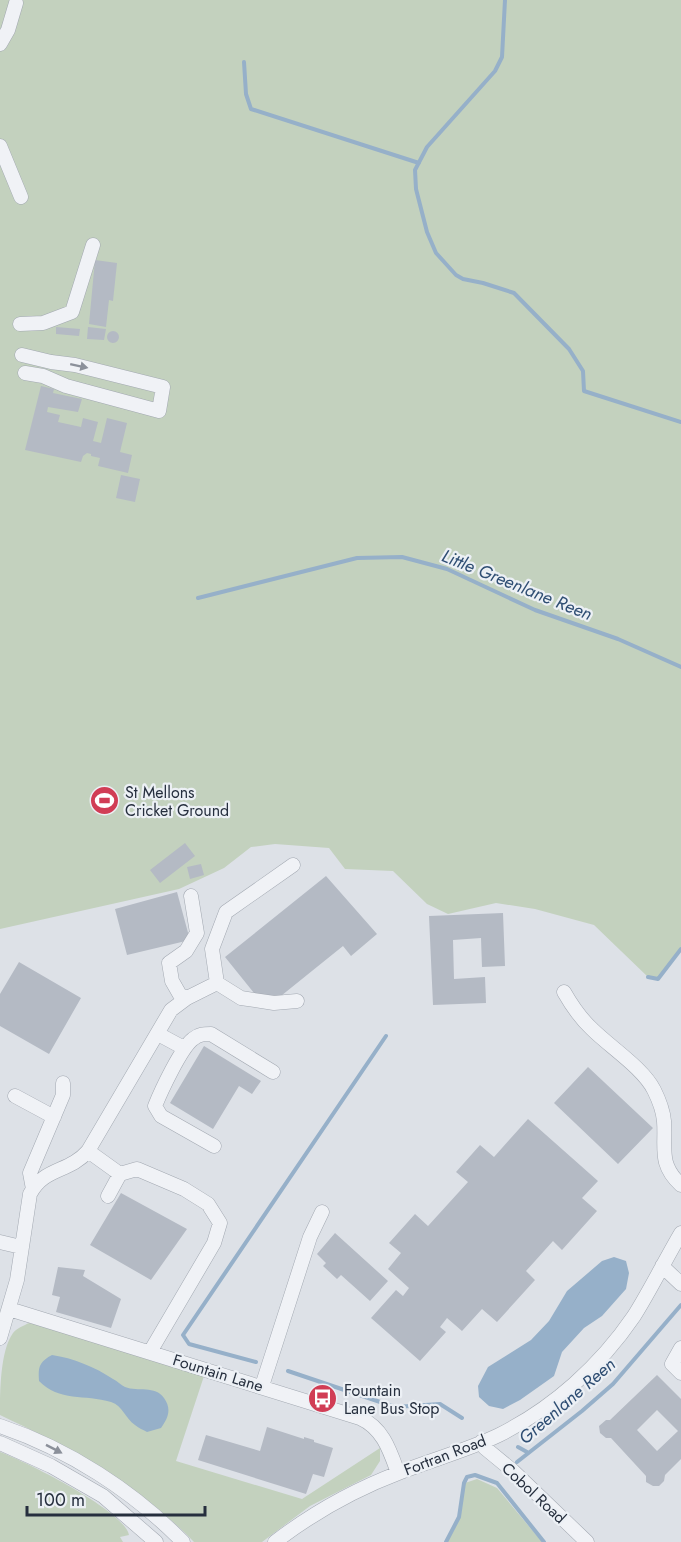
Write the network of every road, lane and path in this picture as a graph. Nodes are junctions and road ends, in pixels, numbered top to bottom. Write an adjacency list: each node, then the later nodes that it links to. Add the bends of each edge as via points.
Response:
1 (16, 3): 2 (street)
2 (0, 44)
3 (0, 146): 4 (street)
4 (6, 178): 5 (street)
5 (21, 197)
6 (93, 245): 7 (street, via 72,312 43,323)
7 (20, 324)
8 (22, 355): 9 (street, one-way to 9, via 163,387 159,411)
9 (25, 374)
10 (293, 865): 12 (street, via 226,912 212,949)
11 (191, 896): 14 (street, via 197,933 186,951 169,963 172,981 180,995)
12 (217, 983): 14 (street); 15 (street, via 241,998 274,1003)
13 (564, 992): 25 (street, via 575,1012 653,1087 664,1121 666,1166)
14 (187, 998): 16 (street, via 171,1010)
15 (297, 1001)
16 (158, 1034): 17 (street); 23 (street)
17 (184, 1048): 18 (street, via 202,1034 211,1034); 22 (street, via 155,1106 161,1116)
18 (273, 1072)
19 (63, 1083): 21 (street, via 63,1095)
20 (15, 1096): 21 (street)
21 (54, 1117): 26 (street, via 30,1173)
22 (214, 1146)
23 (88, 1151): 24 (street); 26 (street, via 76,1163 42,1178)
24 (120, 1174): 27 (street); 37 (street, via 137,1169 184,1189 208,1204 220,1223 214,1243)
25 (681, 1185)
26 (33, 1189): 31 (street)
27 (108, 1196)
28 (322, 1212): 39 (street)
29 (681, 1233): 32 (street, Fortran Road)
30 (0, 1242): 31 (street)
31 (21, 1248): 34 (street)
32 (662, 1266): 33 (street); 42 (street, Fortran Road, via 619,1336 582,1377 547,1406)
33 (681, 1284)
34 (9, 1309): 35 (street); 37 (street, Fountain Lane)
35 (0, 1338)
36 (681, 1348): 38 (street, via 672,1364)
37 (150, 1352): 39 (street, Fountain Lane)
38 (681, 1373)
39 (262, 1386): 43 (street, Fountain Lane, via 368,1422 381,1434)
40 (0, 1426): 45 (street, one-way to 45, via 44,1444 102,1476)
41 (0, 1443): 44 (street, via 103,1496)
42 (482, 1443): 43 (street, Fortran Road); 47 (street, Cobol Road)
43 (398, 1473): 46 (street, Fortran Road, via 330,1504)
44 (156, 1542)
45 (183, 1542)
46 (275, 1542)
47 (587, 1542)

